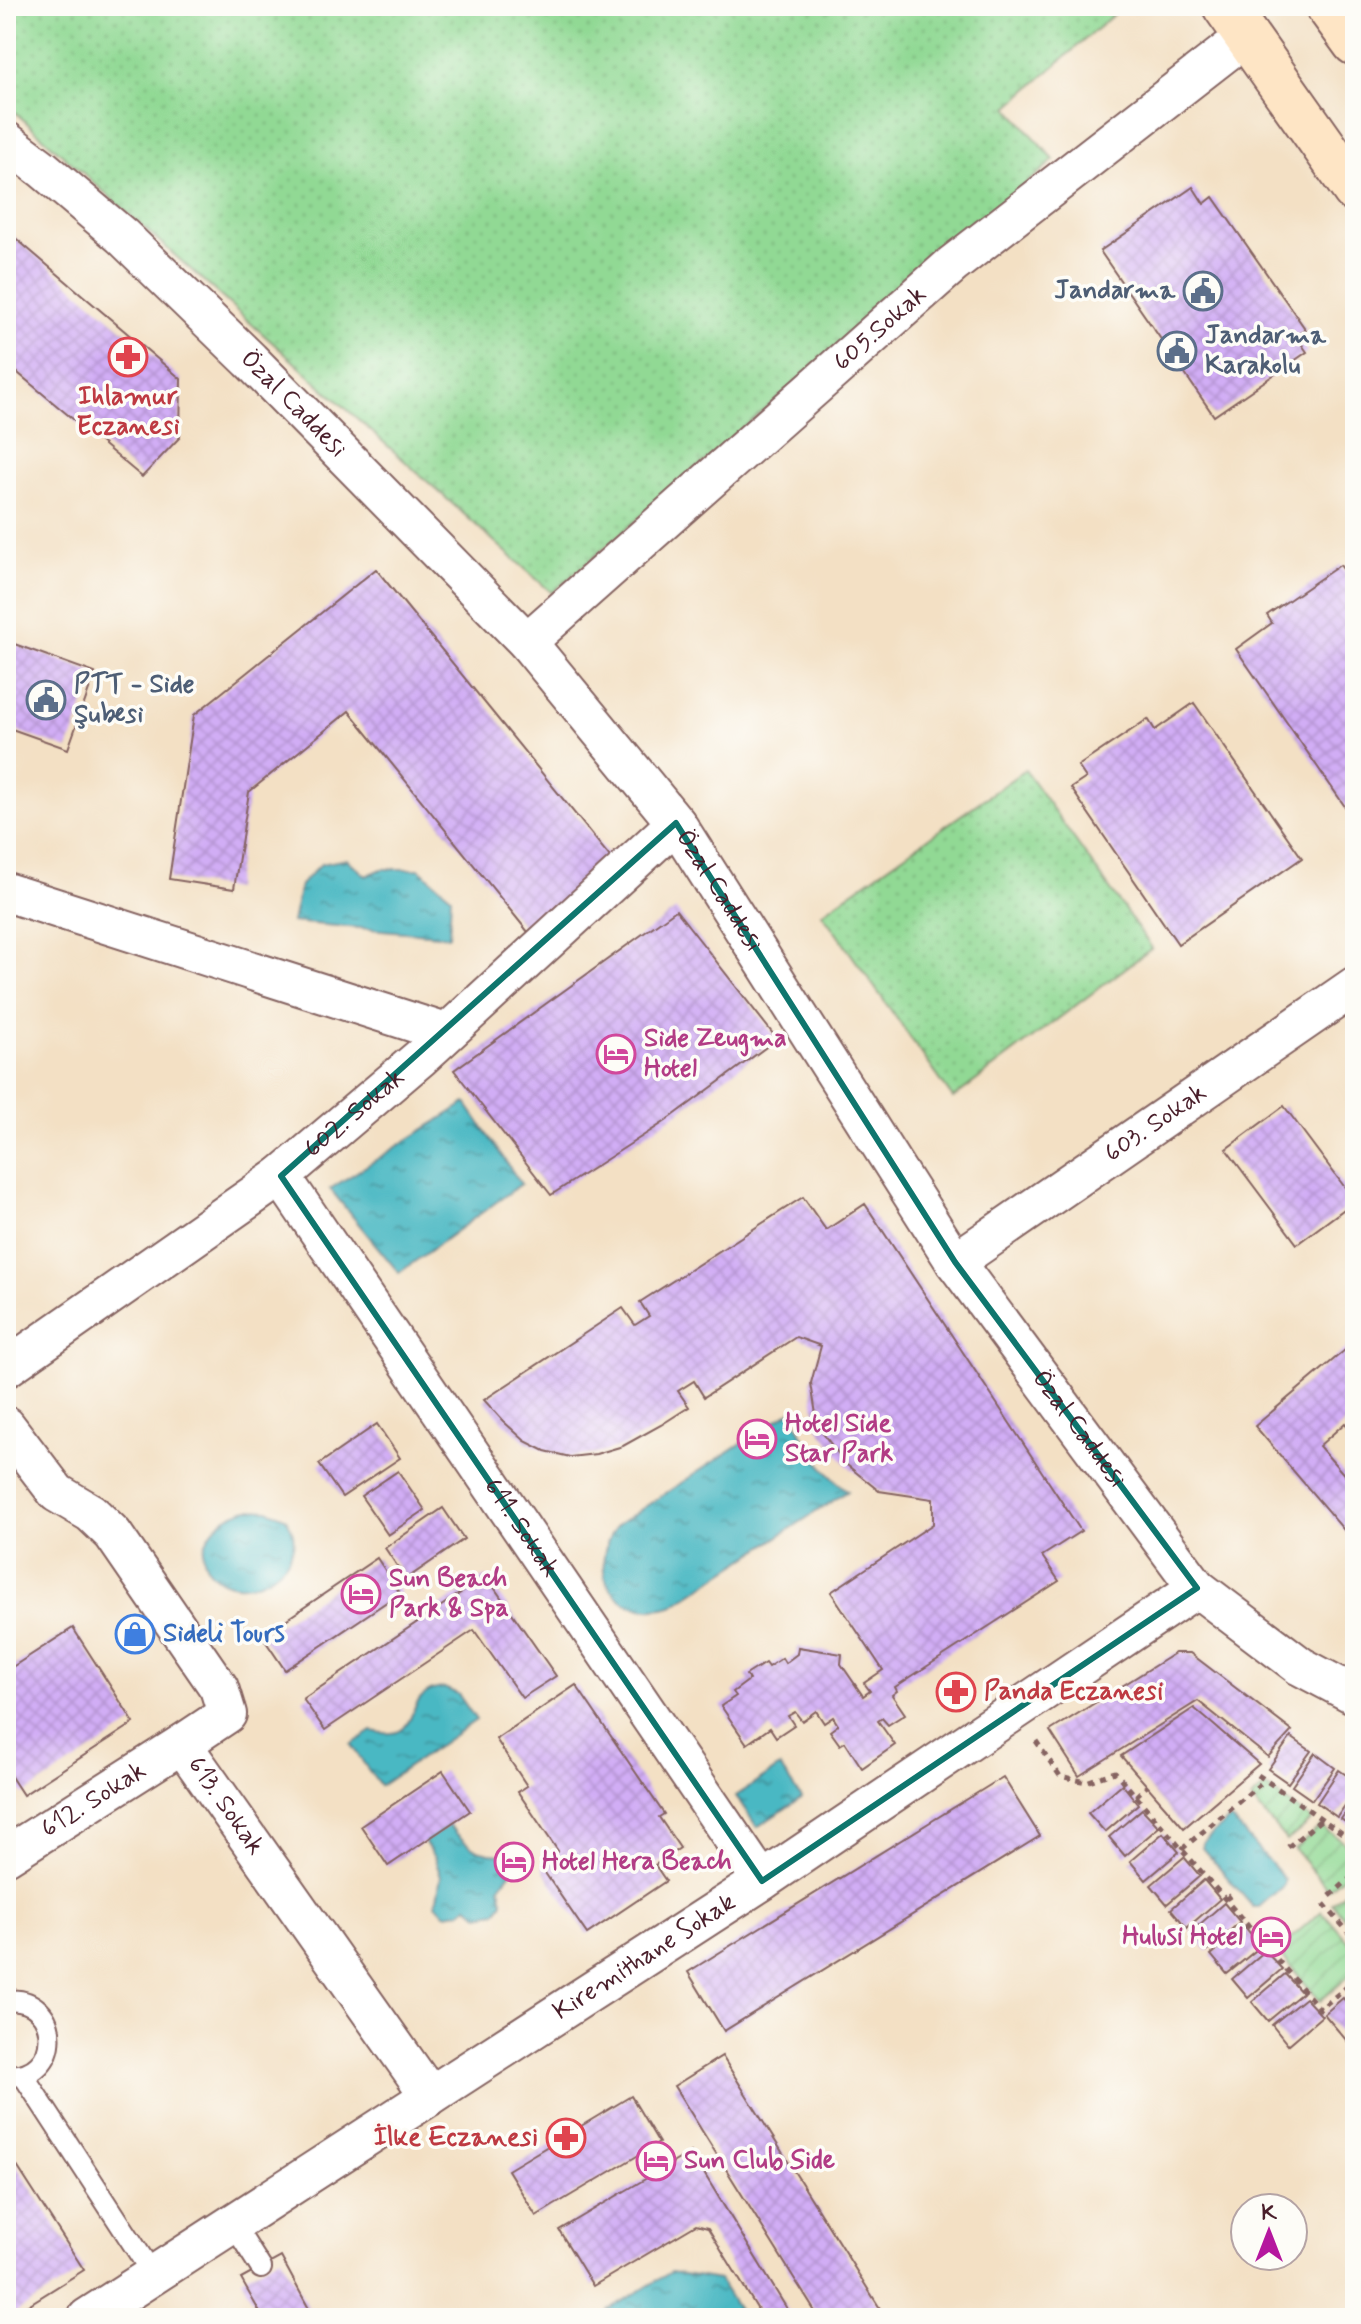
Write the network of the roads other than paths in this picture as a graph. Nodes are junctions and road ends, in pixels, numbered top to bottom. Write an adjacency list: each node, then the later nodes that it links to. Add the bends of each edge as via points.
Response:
1 (1328, 6): 3 (main road)
2 (1236, 21): 5 (main road); 6 (street, 605.Sokak)
3 (1355, 43)
4 (6, 141): 6 (street, Özal Caddesi, via 122,236)
5 (1355, 190)
6 (527, 642): 7 (street, Özal Caddesi)
7 (676, 823): 10 (street, 602. Sokak); 12 (street, Özal Caddesi)
8 (6, 892): 10 (street)
9 (1355, 986): 12 (street, 603. Sokak)
10 (446, 1033): 11 (street, 602. Sokak)
11 (281, 1176): 13 (street, 602. Sokak); 19 (street, 611. Sokak)
12 (955, 1262): 15 (street, Özal Caddesi)
13 (6, 1368)
14 (6, 1426): 17 (street, 613. Sokak, via 57,1493 113,1534 219,1688 227,1714)
15 (1197, 1588): 16 (street, Özal Caddesi, via 1300,1666); 19 (street, Kiremithane Sokak)
16 (1355, 1695)
17 (182, 1744): 18 (street, 612. Sokak); 22 (street, 613. Sokak)
18 (6, 1856)
19 (762, 1881): 22 (street, Kiremithane Sokak)
20 (6, 2001): 21 (lane, via 31,2005 50,2032 47,2053 33,2070)
21 (14, 2075): 25 (lane)
22 (430, 2096): 23 (street, Kiremithane Sokak)
23 (233, 2224): 24 (lane); 25 (street, Kiremithane Sokak)
24 (261, 2268)
25 (154, 2276): 26 (street, Kiremithane Sokak)
26 (87, 2318)

